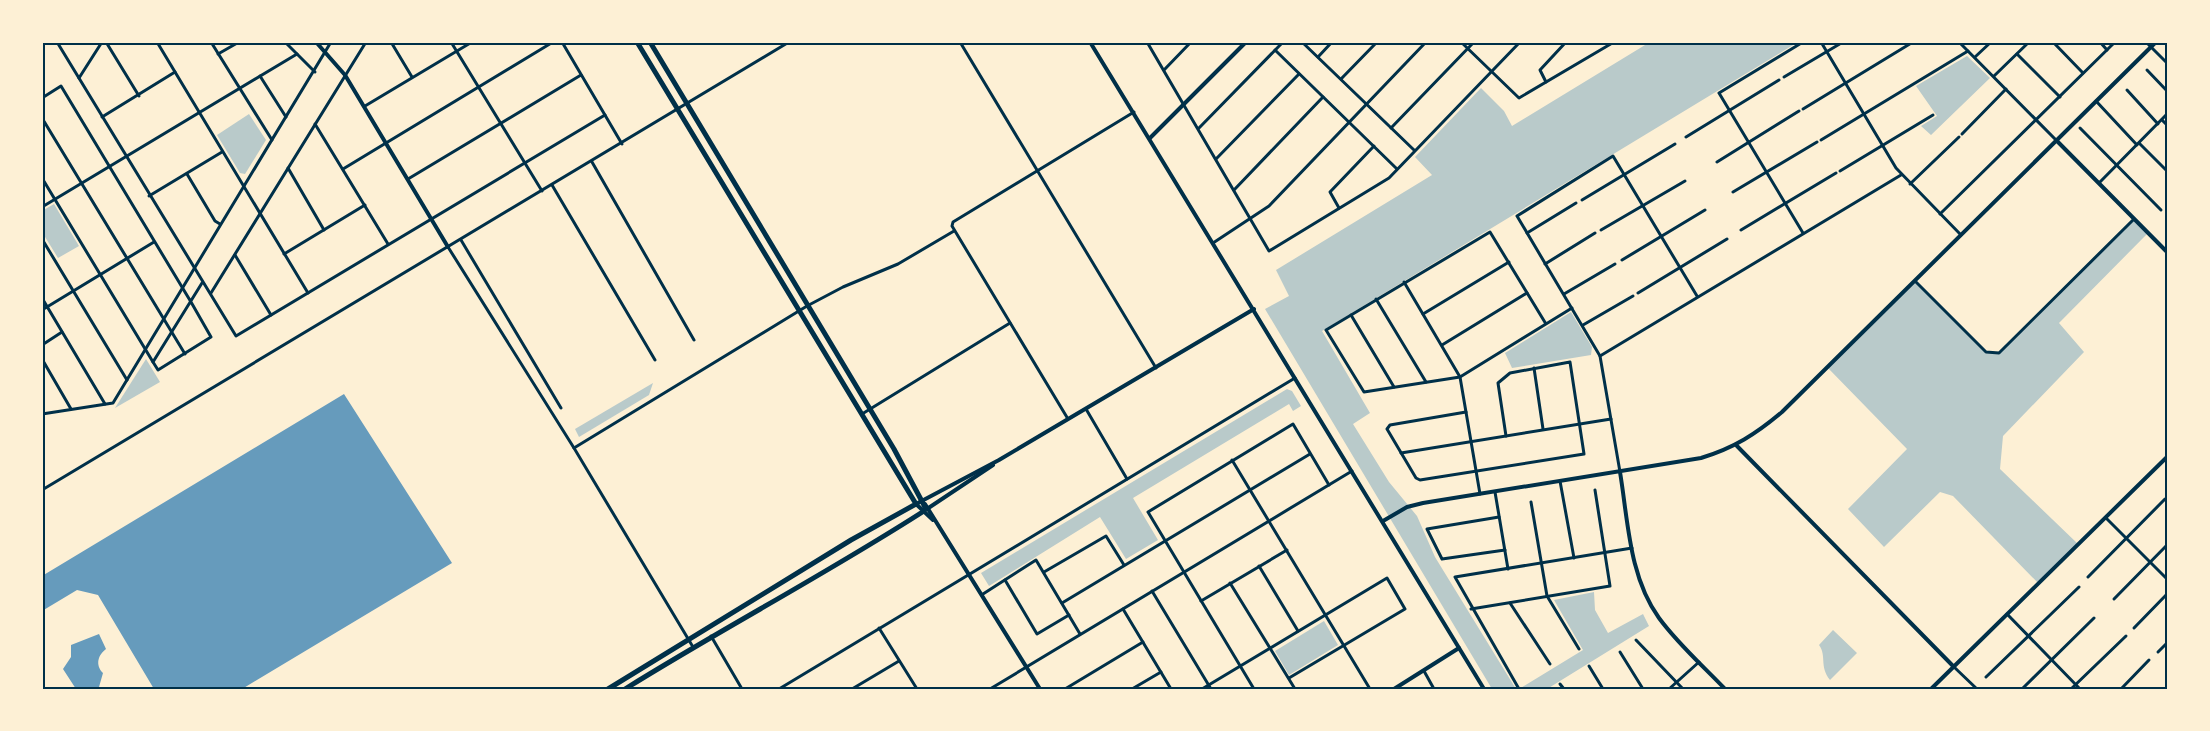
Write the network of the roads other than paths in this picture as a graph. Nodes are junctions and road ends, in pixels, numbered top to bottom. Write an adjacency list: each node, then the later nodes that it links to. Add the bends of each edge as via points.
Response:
1 (57, 42): 72 (street)
2 (104, 42): 72 (street); 82 (street)
3 (157, 42): 61 (street)
4 (211, 42): 53 (street)
5 (239, 42): 53 (street)
6 (285, 42): 54 (street)
7 (316, 42): 48 (street)
8 (331, 42): 48 (street)
9 (366, 42): 66 (street)
10 (390, 42): 70 (street)
11 (451, 42): 49 (street)
12 (472, 42): 49 (street)
13 (553, 42): 77 (street)
14 (562, 42): 67 (street)
15 (637, 42): 91 (highway)
16 (650, 42): 88 (highway)
17 (789, 42): 88 (street)
18 (960, 42): 136 (street)
19 (1090, 42): 93 (street)
20 (1147, 42): 59 (street)
21 (1191, 42): 59 (street)
22 (1246, 42): 89 (street)
23 (1283, 42): 50 (street)
24 (1302, 42): 56 (street)
25 (1332, 42): 56 (street)
26 (1377, 42): 73 (street)
27 (1426, 42): 87 (street)
28 (1461, 42): 46 (street)
29 (1474, 42): 46 (street)
30 (1520, 42): 63 (street)
31 (1566, 42): 75 (street, via 1540,70)
32 (1614, 42): 75 (street)
33 (1803, 42): 92 (street, via 1719,93)
34 (1821, 42): 52 (street)
35 (1843, 42): 52 (street)
36 (1913, 42): 76 (street)
37 (1959, 42): 51 (street)
38 (1991, 42): 57 (street)
39 (2029, 42): 55 (street)
40 (2053, 42): 64 (street)
41 (2100, 42): 47 (street)
42 (2115, 42): 47 (street)
43 (2146, 42): 45 (street)
44 (2156, 42): 45 (street)
45 (2151, 47): 58 (street); 86 (street)
46 (1468, 49): 63 (street); 111 (street)
47 (2107, 50): 64 (street)
48 (325, 51): 62 (street); 66 (street)
49 (457, 51): 70 (street); 77 (street)
50 (1275, 51): 65 (street); 110 (street)
51 (1968, 51): 57 (street); 96 (street)
52 (1826, 52): 71 (street); 76 (street)
53 (218, 54): 78 (street)
54 (297, 54): 62 (street); 68 (street)
55 (2017, 54): 69 (street); 84 (street)
56 (1318, 57): 73 (street)
57 (1975, 57): 69 (street)
58 (2168, 64)
59 (1164, 70): 89 (street)
60 (2147, 70): 81 (street)
61 (175, 72): 82 (street); 94 (street)
62 (315, 72): 101 (street)
63 (1491, 72): 75 (street, via 1519,98); 124 (street)
64 (2083, 73): 84 (street)
65 (1299, 74): 83 (street); 127 (street)
66 (345, 75): 90 (street); 106 (street)
67 (581, 75): 97 (street); 107 (street)
68 (260, 76): 78 (street); 101 (street)
69 (1994, 76): 79 (street)
70 (412, 77): 90 (street)
71 (1784, 77)
72 (79, 78): 99 (street)
73 (1341, 79): 87 (street)
74 (1779, 80): 92 (street)
75 (1546, 82)
76 (1845, 84): 96 (street); 117 (street)
77 (479, 87): 107 (street); 118 (street)
78 (239, 88): 94 (street); 115 (street)
79 (2006, 89): 102 (street); 148 (street)
80 (2127, 90): 108 (street)
81 (2168, 92)
82 (139, 96): 99 (street)
83 (1323, 97): 104 (street); 150 (street)
84 (2060, 97): 102 (street)
85 (42, 98): 132 (street, via 61,86)
86 (2096, 101): 116 (street); 121 (street)
87 (1366, 104): 104 (street); 111 (street)
88 (687, 105): 91 (street); 212 (highway)
89 (1186, 105): 110 (street); 114 (street)
90 (365, 106): 118 (street)
91 (677, 110): 119 (street); 217 (highway)
92 (1729, 111): 113 (street); 117 (street)
93 (1134, 112): 114 (street); 136 (street)
94 (198, 113): 125 (street); 126 (street)
95 (2168, 113): 103 (street)
96 (1864, 114): 123 (street); 139 (street)
97 (605, 115): 119 (street); 130 (street)
98 (1933, 115): 123 (street)
99 (102, 117): 126 (street)
100 (42, 118): 105 (street)
101 (286, 118): 115 (street)
102 (2036, 120): 116 (street); 165 (street)
103 (2162, 120): 108 (street); 109 (street)
104 (1349, 121): 122 (street); 168 (street, via 1269,206)
105 (44, 124): 145 (street)
106 (315, 124): 133 (street); 135 (street)
107 (501, 124): 130 (street); 143 (street)
108 (2158, 124): 121 (street)
109 (2168, 126)
110 (1199, 128): 127 (street)
111 (1391, 128): 124 (street)
112 (2080, 128): 131 (street)
113 (1686, 137)
114 (1150, 138): 183 (street)
115 (272, 140): 149 (street)
116 (2056, 140): 146 (street); 177 (street)
117 (1748, 142): 129 (street); 139 (street)
118 (386, 143): 135 (street); 143 (street)
119 (622, 144): 128 (street)
120 (1675, 144): 140 (street)
121 (2138, 144): 131 (street); 137 (street)
122 (1374, 146): 134 (street); 161 (street, via 1330,192)
123 (1882, 146): 141 (street); 157 (street)
124 (1414, 150): 134 (street)
125 (222, 152): 138 (street); 149 (street)
126 (126, 157): 132 (street); 153 (street)
127 (1216, 159): 150 (street)
128 (592, 161): 147 (street); 227 (street)
129 (1717, 162)
130 (524, 163): 151 (street); 166 (street)
131 (2116, 165): 146 (street); 163 (street)
132 (109, 166): 145 (street); 182 (street)
133 (288, 168): 164 (street); 170 (street)
134 (1397, 168): 161 (street, via 1389,178)
135 (343, 169): 158 (street)
136 (1037, 171): 173 (street, via 953,222); 238 (street)
137 (2168, 172)
138 (187, 173): 153 (street); 169 (street)
139 (1766, 173): 152 (street); 157 (street)
140 (1623, 175): 155 (street); 159 (street); 174 (street, via 1613,156 1516,216)
141 (1901, 175): 148 (street); 176 (street)
142 (42, 178): 154 (street)
143 (408, 179): 166 (street)
144 (1685, 181): 159 (street)
145 (82, 183): 154 (street); 189 (street)
146 (2099, 183): 167 (street)
147 (552, 184): 151 (street); 235 (street)
148 (1910, 184): 165 (street)
149 (243, 186): 164 (street); 169 (street)
150 (1234, 190): 168 (street)
151 (542, 191): 181 (street)
152 (1734, 192)
153 (150, 196): 195 (street)
154 (55, 199): 160 (street); 196 (street)
155 (1582, 200)
156 (1576, 203): 174 (street)
157 (1785, 204): 172 (street); 176 (street)
158 (365, 205): 170 (street); 184 (street)
159 (1642, 205): 171 (street); 178 (street)
160 (42, 207)
161 (1339, 208): 168 (street, via 1269,250)
162 (1705, 210): 178 (street)
163 (2161, 210)
164 (259, 213): 187 (street); 188 (street)
165 (1940, 214): 177 (street)
166 (432, 218): 184 (street); 185 (street)
167 (2134, 219): 186 (street); 197 (street, via 1999,353 1986,352)
168 (1250, 220): 183 (street)
169 (220, 224): 195 (street)
170 (324, 230): 187 (street)
171 (1601, 230)
172 (1741, 230)
173 (954, 231): 212 (street, via 898,264); 222 (street)
174 (1527, 233): 192 (street)
175 (1596, 233): 192 (street)
176 (1803, 233): 208 (street)
177 (1961, 235): 197 (street)
178 (1661, 236): 190 (street); 194 (street)
179 (42, 239): 201 (street)
180 (1727, 239): 194 (street)
181 (461, 240): 185 (street); 246 (street)
182 (154, 242): 189 (street); 200 (street)
183 (1213, 243): 214 (street)
184 (388, 244): 204 (street)
185 (448, 247): 260 (street); 272 (street)
186 (2168, 253)
187 (284, 254): 204 (street)
188 (235, 255): 203 (street); 219 (street)
189 (127, 259): 196 (street); 221 (street)
190 (1622, 260)
191 (1509, 262): 198 (street, via 1490,232); 205 (street); 218 (street)
192 (1545, 264): 206 (street)
193 (1614, 264): 206 (street)
194 (1679, 268): 202 (street); 208 (street)
195 (194, 269): 199 (street); 200 (street)
196 (101, 275): 201 (street); 230 (street)
197 (1915, 281): 259 (street, via 1782,412)
198 (1404, 282): 210 (street); 218 (street)
199 (202, 283): 203 (street); 211 (street)
200 (183, 290): 211 (street); 221 (street)
201 (74, 291): 213 (street); 242 (street)
202 (1638, 292)
203 (211, 293): 219 (street, via 236,336)
204 (308, 293): 219 (street)
205 (1527, 293): 223 (street); 229 (street)
206 (1564, 294): 215 (street)
207 (1633, 296): 224 (street)
208 (1697, 297): 233 (street)
209 (42, 298): 213 (street)
210 (1376, 299): 220 (street); 243 (street)
211 (191, 302): 226 (street); 231 (street, via 211,337)
212 (807, 306): 217 (street); 232 (highway)
213 (47, 307): 216 (street); 225 (street)
214 (1254, 308): 238 (street); 241 (street)
215 (1572, 308): 223 (street); 224 (street)
216 (42, 310)
217 (798, 311): 237 (highway); 260 (street)
218 (1422, 314): 229 (street)
219 (271, 315)
220 (1351, 315): 244 (street); 244 (street, via 1326,330 1364,392)
221 (165, 321): 226 (street); 230 (street)
222 (1010, 324): 247 (street); 253 (street)
223 (1546, 324): 240 (street)
224 (1583, 325): 233 (street)
225 (62, 332): 228 (street); 245 (street)
226 (172, 332): 231 (street); 236 (street)
227 (693, 340)
228 (42, 345)
229 (1441, 346): 240 (street)
230 (146, 351): 236 (street); 242 (street)
231 (185, 354): 236 (street, via 158,370)
232 (838, 356): 237 (highway); 247 (highway)
233 (1600, 356): 254 (street)
234 (42, 360): 248 (street)
235 (655, 360)
236 (153, 362)
237 (829, 362): 252 (highway)
238 (1156, 368): 249 (street)
239 (1534, 368): 255 (street, via 1570,362); 256 (street); 257 (street, via 1510,373 1498,383)
240 (1460, 377): 243 (street); 250 (street)
241 (1295, 378): 266 (street); 269 (street)
242 (128, 380): 245 (street, via 112,403)
243 (1426, 382): 244 (street)
244 (1394, 387)
245 (105, 404): 248 (street)
246 (561, 408)
247 (869, 408): 252 (street); 278 (highway)
248 (71, 409): 251 (street)
249 (1086, 409): 253 (street); 269 (street)
250 (1466, 412): 258 (street); 262 (street, via 1390,425 1387,429)
251 (42, 414)
252 (862, 414): 280 (highway)
253 (1068, 419): 264 (street)
254 (1611, 419): 255 (street); 268 (street)
255 (1580, 423): 256 (street); 267 (street, via 1584,454)
256 (1543, 429): 257 (street)
257 (1506, 436): 258 (street)
258 (1470, 442): 262 (street); 267 (street)
259 (1737, 446): 268 (street, via 1701,458); 347 (street)
260 (574, 448): 328 (street)
261 (1310, 453): 265 (street, via 1293,424); 271 (street); 273 (street)
262 (1401, 453): 267 (street, via 1420,480)
263 (2168, 456): 283 (street)
264 (999, 460): 278 (street); 281 (street, via 981,476)
265 (1232, 460): 273 (street); 287 (street, via 1148,512)
266 (1352, 471): 271 (street); 285 (street)
267 (1475, 471): 276 (street)
268 (1620, 472): 270 (street); 289 (street)
269 (1127, 479): 301 (street)
270 (1560, 481): 275 (street); 293 (street)
271 (1329, 485): 284 (street)
272 (42, 490)
273 (1250, 490): 284 (street); 287 (street)
274 (1595, 490): 292 (street)
275 (1495, 492): 276 (street); 282 (street)
276 (1480, 494): 285 (street, via 1407,507)
277 (2165, 499): 286 (street)
278 (923, 500): 280 (street); 281 (highway)
279 (1531, 502): 295 (street)
280 (916, 504): 281 (street); 328 (highway)
281 (926, 510): 301 (street); 325 (highway)
282 (1499, 517): 291 (street); 291 (street, via 1427,529 1442,559)
283 (2106, 518): 286 (street); 317 (street)
284 (1269, 521): 290 (street); 300 (street)
285 (1383, 521): 335 (street)
286 (2126, 538): 294 (street); 302 (street)
287 (1164, 541): 296 (street); 300 (street)
288 (2168, 544): 294 (street)
289 (1632, 548): 292 (street); 342 (street, via 1650,604 1668,631)
290 (1287, 550): 297 (street); 319 (street)
291 (1505, 550): 298 (street)
292 (1605, 553): 293 (street); 310 (street, via 1610,586)
293 (1574, 558): 295 (street)
294 (2150, 562): 304 (street); 311 (street)
295 (1541, 563): 298 (street); 310 (street)
296 (1124, 565): 299 (street, via 1106,536); 314 (street)
297 (1259, 566): 305 (street); 323 (street)
298 (1508, 569): 316 (street, via 1455,577)
299 (1044, 572): 303 (street, via 1036,560); 314 (street)
300 (1184, 572): 307 (street); 312 (street)
301 (970, 573): 309 (street); 321 (street)
302 (2088, 577)
303 (1005, 580): 309 (street); 318 (street, via 1038,634)
304 (2168, 580)
305 (1230, 583): 312 (street); 334 (street)
306 (2079, 587): 326 (street)
307 (1152, 591): 315 (street); 355 (street)
308 (2168, 593): 322 (street)
309 (983, 594): 346 (street)
310 (1547, 596): 313 (street); 336 (street)
311 (2114, 599)
312 (1201, 601): 344 (street)
313 (1510, 602): 316 (street); 343 (street)
314 (1062, 603): 318 (street)
315 (1123, 609): 324 (street); 330 (street)
316 (1471, 609): 375 (street)
317 (2007, 614): 326 (street); 347 (street)
318 (1069, 615): 324 (street)
319 (1326, 615): 323 (street); 332 (street); 332 (street, via 1387,578 1405,609)
320 (2094, 618): 339 (street)
321 (879, 628): 341 (street); 360 (street)
322 (2134, 628)
323 (1298, 631): 334 (street)
324 (1080, 634): 346 (street)
325 (711, 635): 333 (highway); 359 (street)
326 (2028, 635): 339 (street); 350 (street)
327 (2126, 636): 354 (street)
328 (688, 639): 333 (street); 357 (highway)
329 (1636, 640): 353 (street)
330 (1143, 642): 349 (street); 356 (street)
331 (2168, 642): 338 (street)
332 (1344, 646): 351 (street); 371 (street)
333 (693, 647): 358 (highway)
334 (1270, 648): 344 (street); 351 (street)
335 (1459, 648): 348 (street); 374 (street)
336 (1579, 649)
337 (1620, 652): 378 (street)
338 (2158, 652)
339 (2052, 659): 354 (street); 384 (street)
340 (2149, 660): 387 (street)
341 (899, 661): 361 (street); 362 (street)
342 (1699, 662): 353 (street); 381 (street)
343 (1550, 664)
344 (1239, 666): 355 (street); 369 (street)
345 (1589, 666): 377 (street)
346 (1027, 667): 363 (street); 364 (street)
347 (1954, 667): 382 (street); 383 (street)
348 (1424, 671): 372 (street); 373 (street)
349 (1161, 672): 366 (street); 367 (street)
350 (1986, 677)
351 (1288, 678): 370 (street)
352 (1560, 684): 376 (street)
353 (1678, 684): 379 (street); 380 (street)
354 (2076, 684): 385 (street); 386 (street)
355 (1210, 687): 368 (street)
356 (1070, 688): 365 (street)
357 (608, 689)
358 (625, 689)
359 (742, 689)
360 (779, 689)
361 (852, 689)
362 (917, 689)
363 (990, 689)
364 (1040, 689)
365 (1065, 689)
366 (1132, 689)
367 (1171, 689)
368 (1202, 689)
369 (1254, 689)
370 (1295, 689)
371 (1370, 689)
372 (1394, 689)
373 (1434, 689)
374 (1484, 689)
375 (1519, 689)
376 (1564, 689)
377 (1603, 689)
378 (1643, 689)
379 (1670, 689)
380 (1683, 689)
381 (1725, 689)
382 (1931, 689)
383 (1977, 689)
384 (2022, 689)
385 (2071, 689)
386 (2080, 689)
387 (2121, 689)

